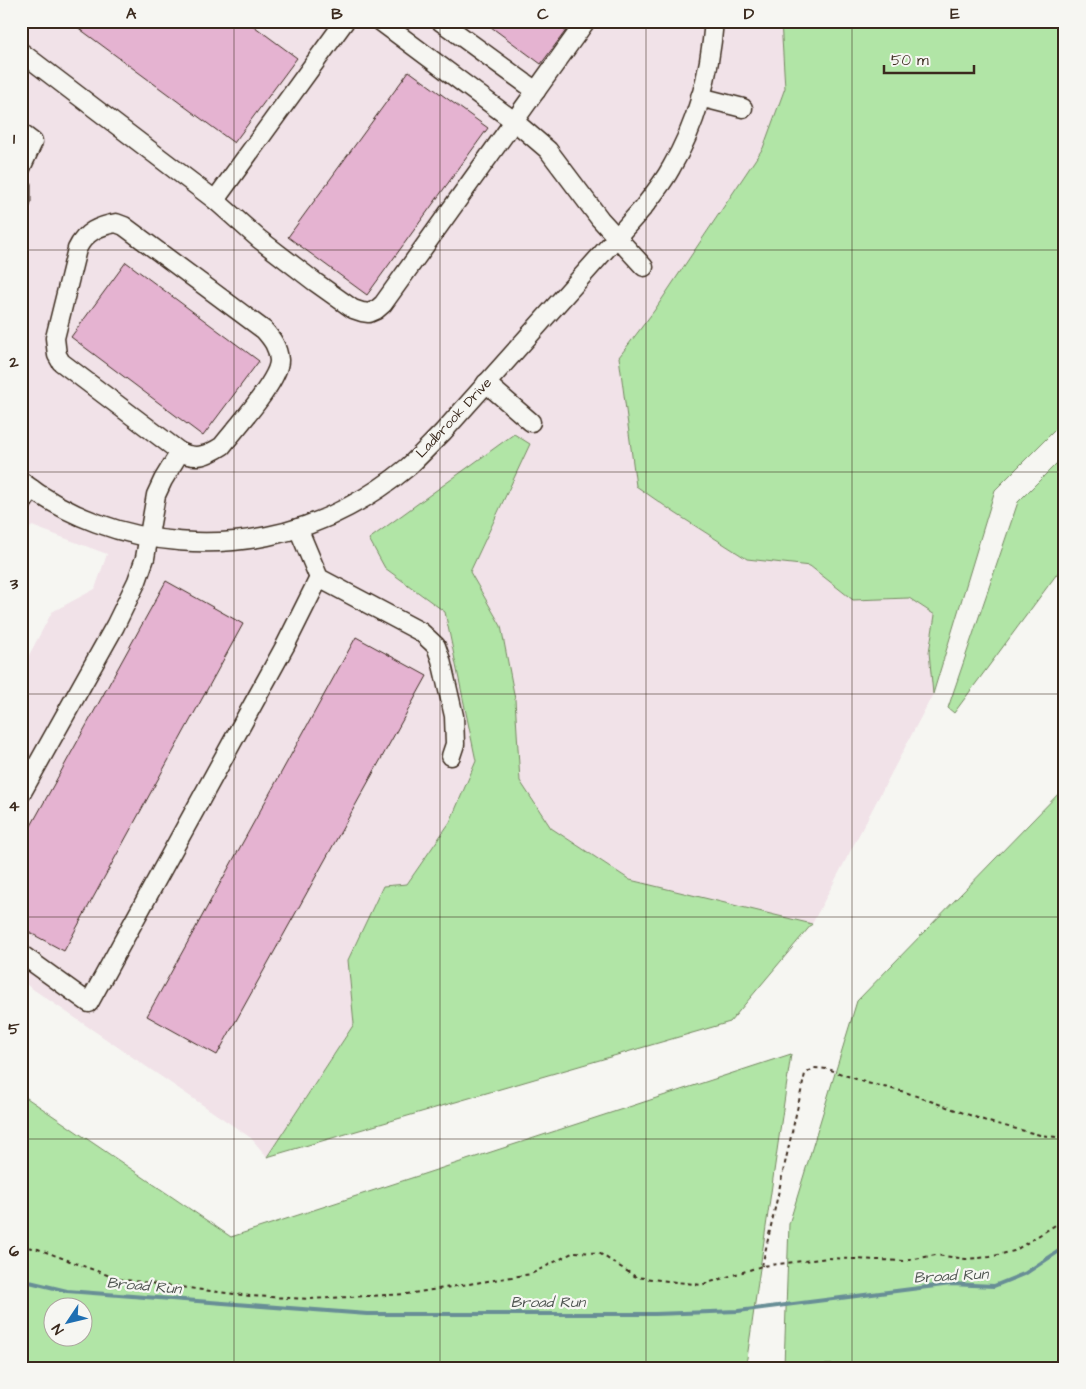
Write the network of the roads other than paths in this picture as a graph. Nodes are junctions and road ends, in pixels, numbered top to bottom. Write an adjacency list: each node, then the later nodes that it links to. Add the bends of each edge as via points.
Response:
1 (345, 21): 14 (street)
2 (380, 21): 10 (street)
3 (440, 21): 7 (street)
4 (586, 21): 7 (street)
5 (714, 21): 8 (street, Ladbrook Drive)
6 (21, 52): 14 (street)
7 (536, 91): 10 (street)
8 (700, 97): 9 (street); 16 (street, Ladbrook Drive, via 685,142 670,169 642,209)
9 (743, 108)
10 (514, 121): 14 (street, via 382,304 369,313 353,309 315,282); 16 (street, via 548,150)
11 (21, 133): 12 (street, via 33,142)
12 (21, 168)
13 (21, 184): 15 (street)
14 (215, 200)
15 (21, 202)
16 (617, 237): 17 (street); 18 (street, Ladbrook Drive)
17 (644, 267)
18 (486, 383): 19 (street); 23 (street, Ladbrook Drive, via 408,467 348,508)
19 (531, 422)
20 (180, 452): 20 (street, via 196,457 222,446 277,372 277,350 264,330 124,226 116,223 106,225 82,239 78,249 55,338 57,355 61,362); 24 (street, via 156,495)
21 (27, 485): 22 (street); 24 (street, Ladbrook Drive, via 54,504 84,518)
22 (21, 505)
23 (298, 528): 24 (street, Ladbrook Drive, via 246,540 221,542); 25 (street)
24 (148, 538): 27 (street, via 137,582)
25 (319, 578): 26 (street, via 421,632 436,646 454,716 455,744); 28 (street, via 286,646 90,1003)
26 (451, 756)
27 (21, 794)
28 (21, 954)

